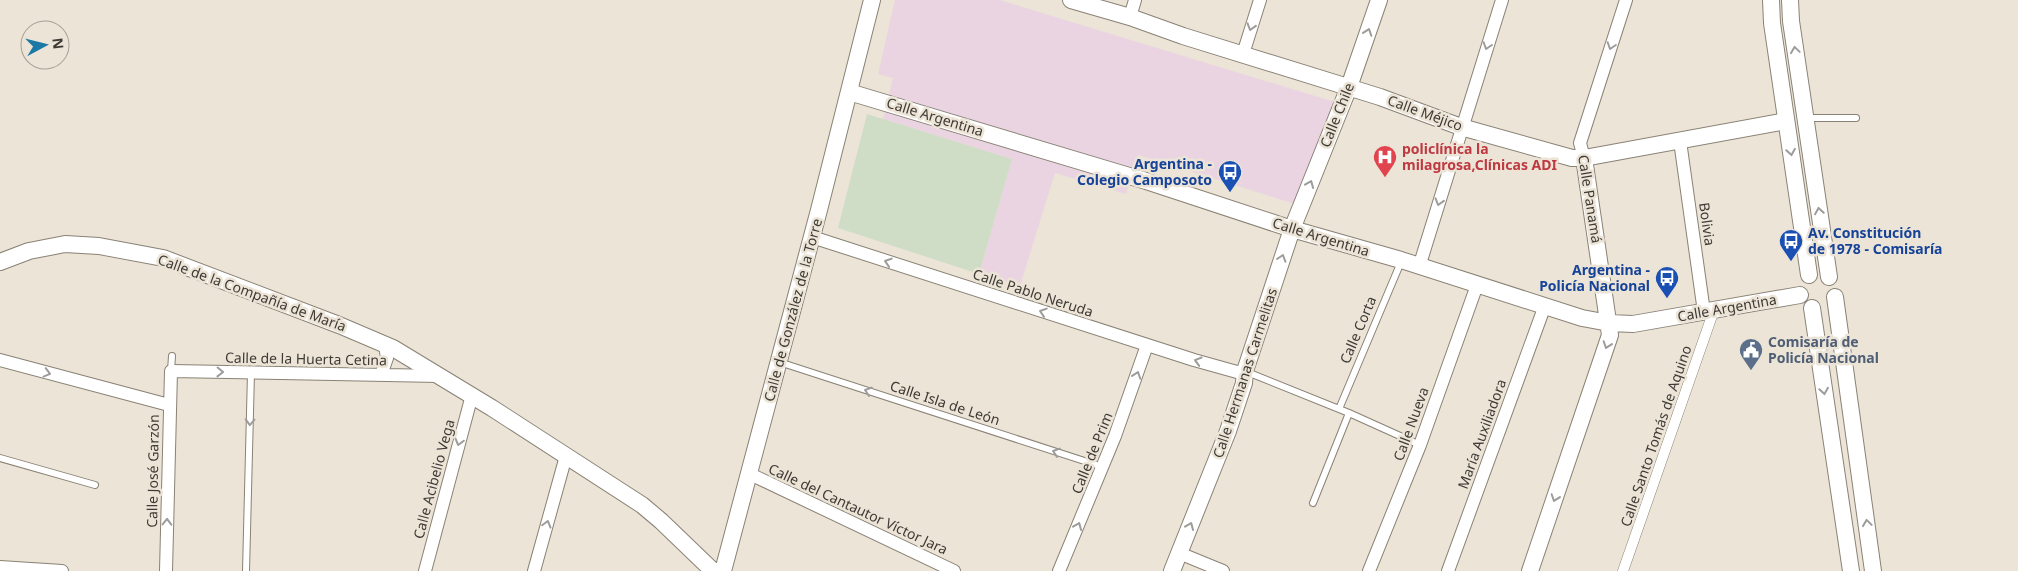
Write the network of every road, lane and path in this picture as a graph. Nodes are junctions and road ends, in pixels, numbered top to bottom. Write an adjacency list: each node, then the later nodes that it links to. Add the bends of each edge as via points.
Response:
1 (872, 0): 13 (street, Calle de González de la Torre)
2 (1071, 0): 10 (street, Calle Méjico)
3 (1135, 0): 10 (street)
4 (1260, 0): 11 (street, one-way to 11)
5 (1379, 0): 12 (street, Calle Chile, one-way to 5)
6 (1502, 0): 17 (street, one-way to 17)
7 (1626, 0): 19 (street, Calle Panamá, one-way to 19, via 1580,143)
8 (1771, 0): 16 (street)
9 (1790, 0): 14 (street, one-way to 9)
10 (1130, 17): 11 (street, Calle Méjico)
11 (1243, 54): 12 (street, Calle Méjico)
12 (1349, 87): 17 (street, Calle Méjico); 20 (street, Calle Chile, one-way to 12)
13 (849, 92): 20 (street, Calle Argentina, via 1146,181); 21 (street, Calle de González de la Torre)
14 (1805, 118): 15 (lane); 26 (street, one-way to 14)
15 (1856, 118)
16 (1786, 121): 18 (street, Calle Méjico); 25 (street, one-way to 25)
17 (1462, 127): 19 (street, Calle Méjico, via 1572,158); 24 (street, one-way to 24)
18 (1680, 141): 19 (street, Calle Méjico); 32 (street, Bolivia)
19 (1584, 158): 33 (street, Calle Panamá)
20 (1292, 229): 22 (street, Calle Argentina); 40 (street, Calle Hermanas Carmelitas, one-way to 20)
21 (812, 237): 35 (street, Calle Pablo Neruda, one-way to 21); 38 (street, Calle de González de la Torre)
22 (1401, 260): 24 (street, Calle Argentina); 46 (lane, Calle Corta)
23 (0, 262): 34 (street, Calle de la Compañía de María, via 29,251 65,244 99,246 163,258 339,324)
24 (1419, 266): 27 (street, Calle Argentina)
25 (1809, 275): 26 (street, via 1817,273); 28 (street, via 1802,283)
26 (1829, 277): 29 (street, via 1835,286)
27 (1477, 285): 30 (street, Calle Argentina); 48 (street, Calle Nueva)
28 (1800, 295): 31 (street); 32 (street, Calle Argentina)
29 (1835, 297): 31 (street, via 1823,309); 73 (street, one-way to 29)
30 (1544, 308): 33 (street, Calle Argentina); 69 (street, María Auxiliadora)
31 (1812, 308): 72 (street, one-way to 72)
32 (1709, 311): 33 (street, Calle Argentina, via 1633,324); 71 (street, Calle Santo Tomás de Aquino)
33 (1609, 323): 70 (street, Calle Panamá, one-way to 70, via 1610,335)
34 (385, 345): 42 (street, via 387,358); 43 (street, Calle de la Compañía de María)
35 (1147, 345): 40 (street, Calle Pablo Neruda, one-way to 35, via 1237,372); 51 (street, Calle de Prim, one-way to 35)
36 (172, 356): 39 (lane)
37 (0, 360): 45 (street, one-way to 45)
38 (779, 362): 51 (lane, Calle Isla de León, one-way to 38); 52 (street, Calle de González de la Torre)
39 (171, 371): 41 (street, Calle de la Huerta Cetina, one-way to 41); 45 (street, Calle José Garzón)
40 (1245, 371): 46 (lane); 55 (street, Calle Hermanas Carmelitas, one-way to 40, via 1228,430)
41 (252, 373): 42 (street, Calle de la Huerta Cetina); 59 (lane, one-way to 59)
42 (381, 375): 43 (street, Calle de la Huerta Cetina)
43 (441, 376): 44 (street, Calle de la Compañía de María)
44 (472, 395): 49 (street, Calle de la Compañía de María); 60 (street, Calle Acibelio Vega, one-way to 60)
45 (169, 405): 58 (street, Calle José Garzón, one-way to 45)
46 (1339, 409): 47 (lane)
47 (1349, 413): 48 (lane); 54 (lane)
48 (1420, 445): 68 (street, Calle Nueva)
49 (566, 456): 61 (street, one-way to 49); 62 (street, Calle de la Compañía de María, via 652,512)
50 (0, 458): 53 (lane)
51 (1103, 467): 65 (street, Calle de Prim, one-way to 51)
52 (750, 474): 63 (street, Calle de González de la Torre); 64 (street, Calle del Cantautor Víctor Jara)
53 (96, 485)
54 (1313, 503)
55 (1179, 553): 66 (street, Calle Hermanas Carmelitas); 67 (street)
56 (0, 567): 57 (street)
57 (62, 571)
58 (166, 571)
59 (246, 571)
60 (425, 571)
61 (534, 571)
62 (713, 571)
63 (723, 571)
64 (954, 571)
65 (1059, 571)
66 (1172, 571)
67 (1223, 571)
68 (1369, 571)
69 (1448, 571)
70 (1530, 571)
71 (1623, 571)
72 (1851, 571)
73 (1873, 571)

